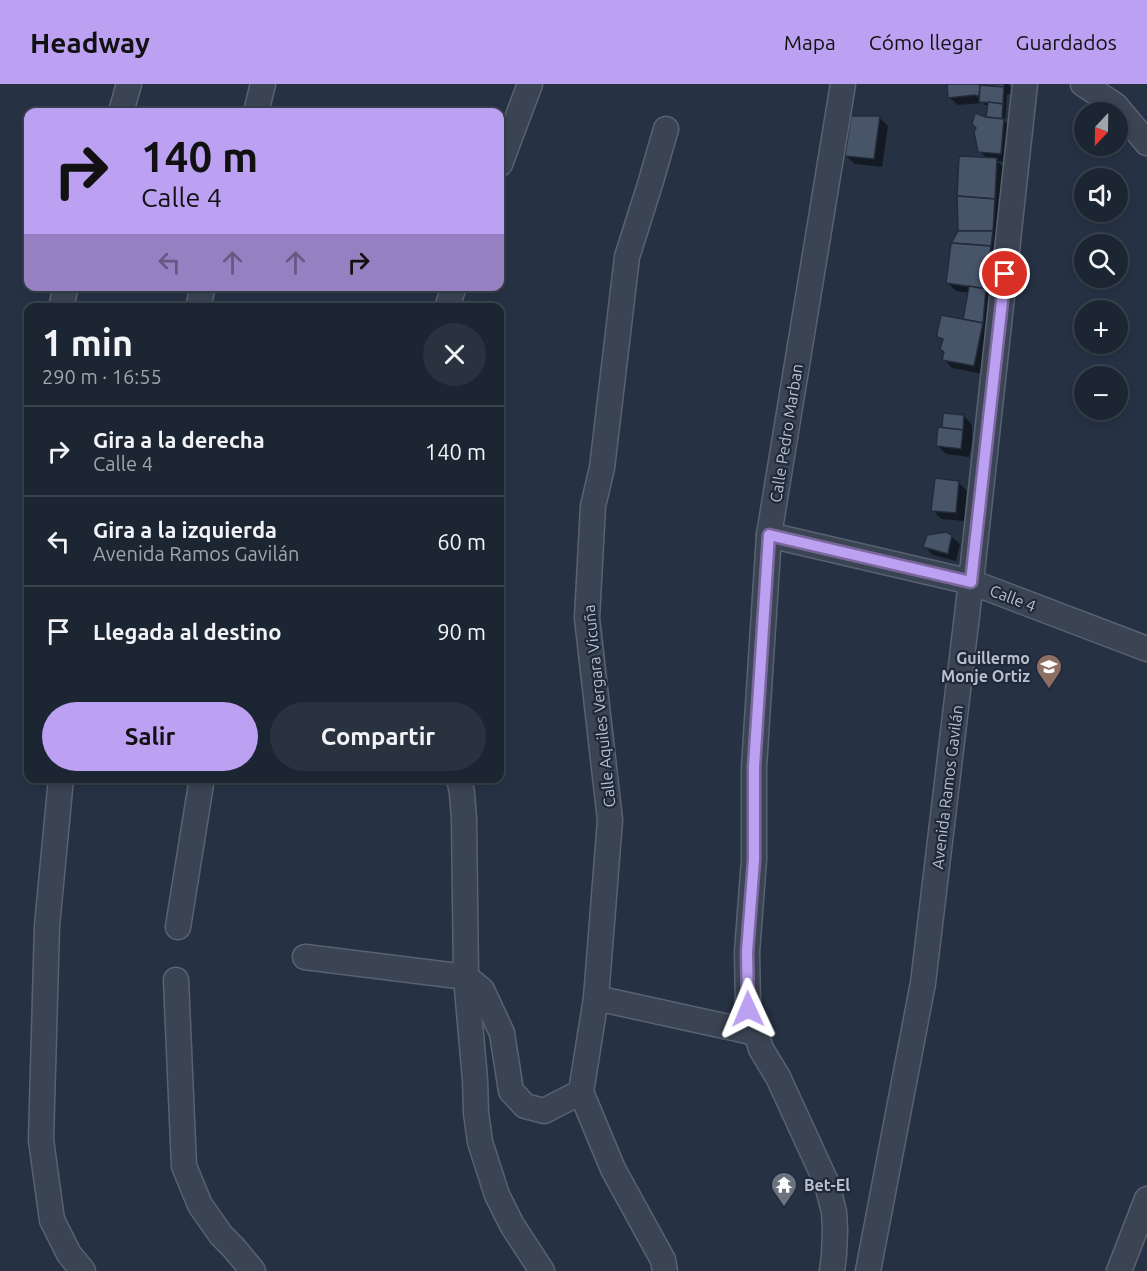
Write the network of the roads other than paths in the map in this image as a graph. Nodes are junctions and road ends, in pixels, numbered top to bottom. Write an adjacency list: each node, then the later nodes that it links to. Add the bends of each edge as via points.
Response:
1 (129, 84): 7 (street)
2 (263, 84): 8 (street)
3 (530, 84): 11 (street)
4 (843, 84): 12 (street, Calle Pedro Marban)
5 (1025, 84): 13 (street, Avenida Ramos Gavilán)
6 (1083, 84): 10 (street, via 1115,105)
7 (122, 108)
8 (257, 108)
9 (666, 129): 22 (street, Calle Aquiles Vergara Vicuña, via 627,257 602,468 593,506 587,618 610,820)
10 (1147, 143)
11 (504, 153)
12 (769, 535): 13 (street, Calle 4); 23 (street, Calle Pedro Marban, via 747,952 748,1009)
13 (971, 582): 14 (street, Calle 4); 31 (street, Avenida Ramos Gavilán, via 923,983)
14 (1146, 642)
15 (61, 783): 26 (street, via 47,926 41,1140 52,1220 69,1254)
16 (201, 783): 18 (street)
17 (460, 783): 20 (street)
18 (178, 927)
19 (305, 957): 20 (street)
20 (466, 977): 24 (street, via 482,990 502,1033 511,1091 525,1106 544,1111); 28 (street, via 480,1142 497,1195)
21 (176, 980): 27 (street, via 184,1166 200,1205)
22 (596, 998): 23 (street); 24 (street, Calle Aquiles Vergara Vicuña)
23 (756, 1034): 30 (street, Calle Pedro Marban, via 827,1184 835,1230)
24 (581, 1092): 29 (street, via 613,1169 663,1260)
25 (1147, 1199): 32 (street)
26 (83, 1271)
27 (253, 1271)
28 (542, 1271)
29 (665, 1271)
30 (831, 1271)
31 (868, 1271)
32 (1119, 1271)

